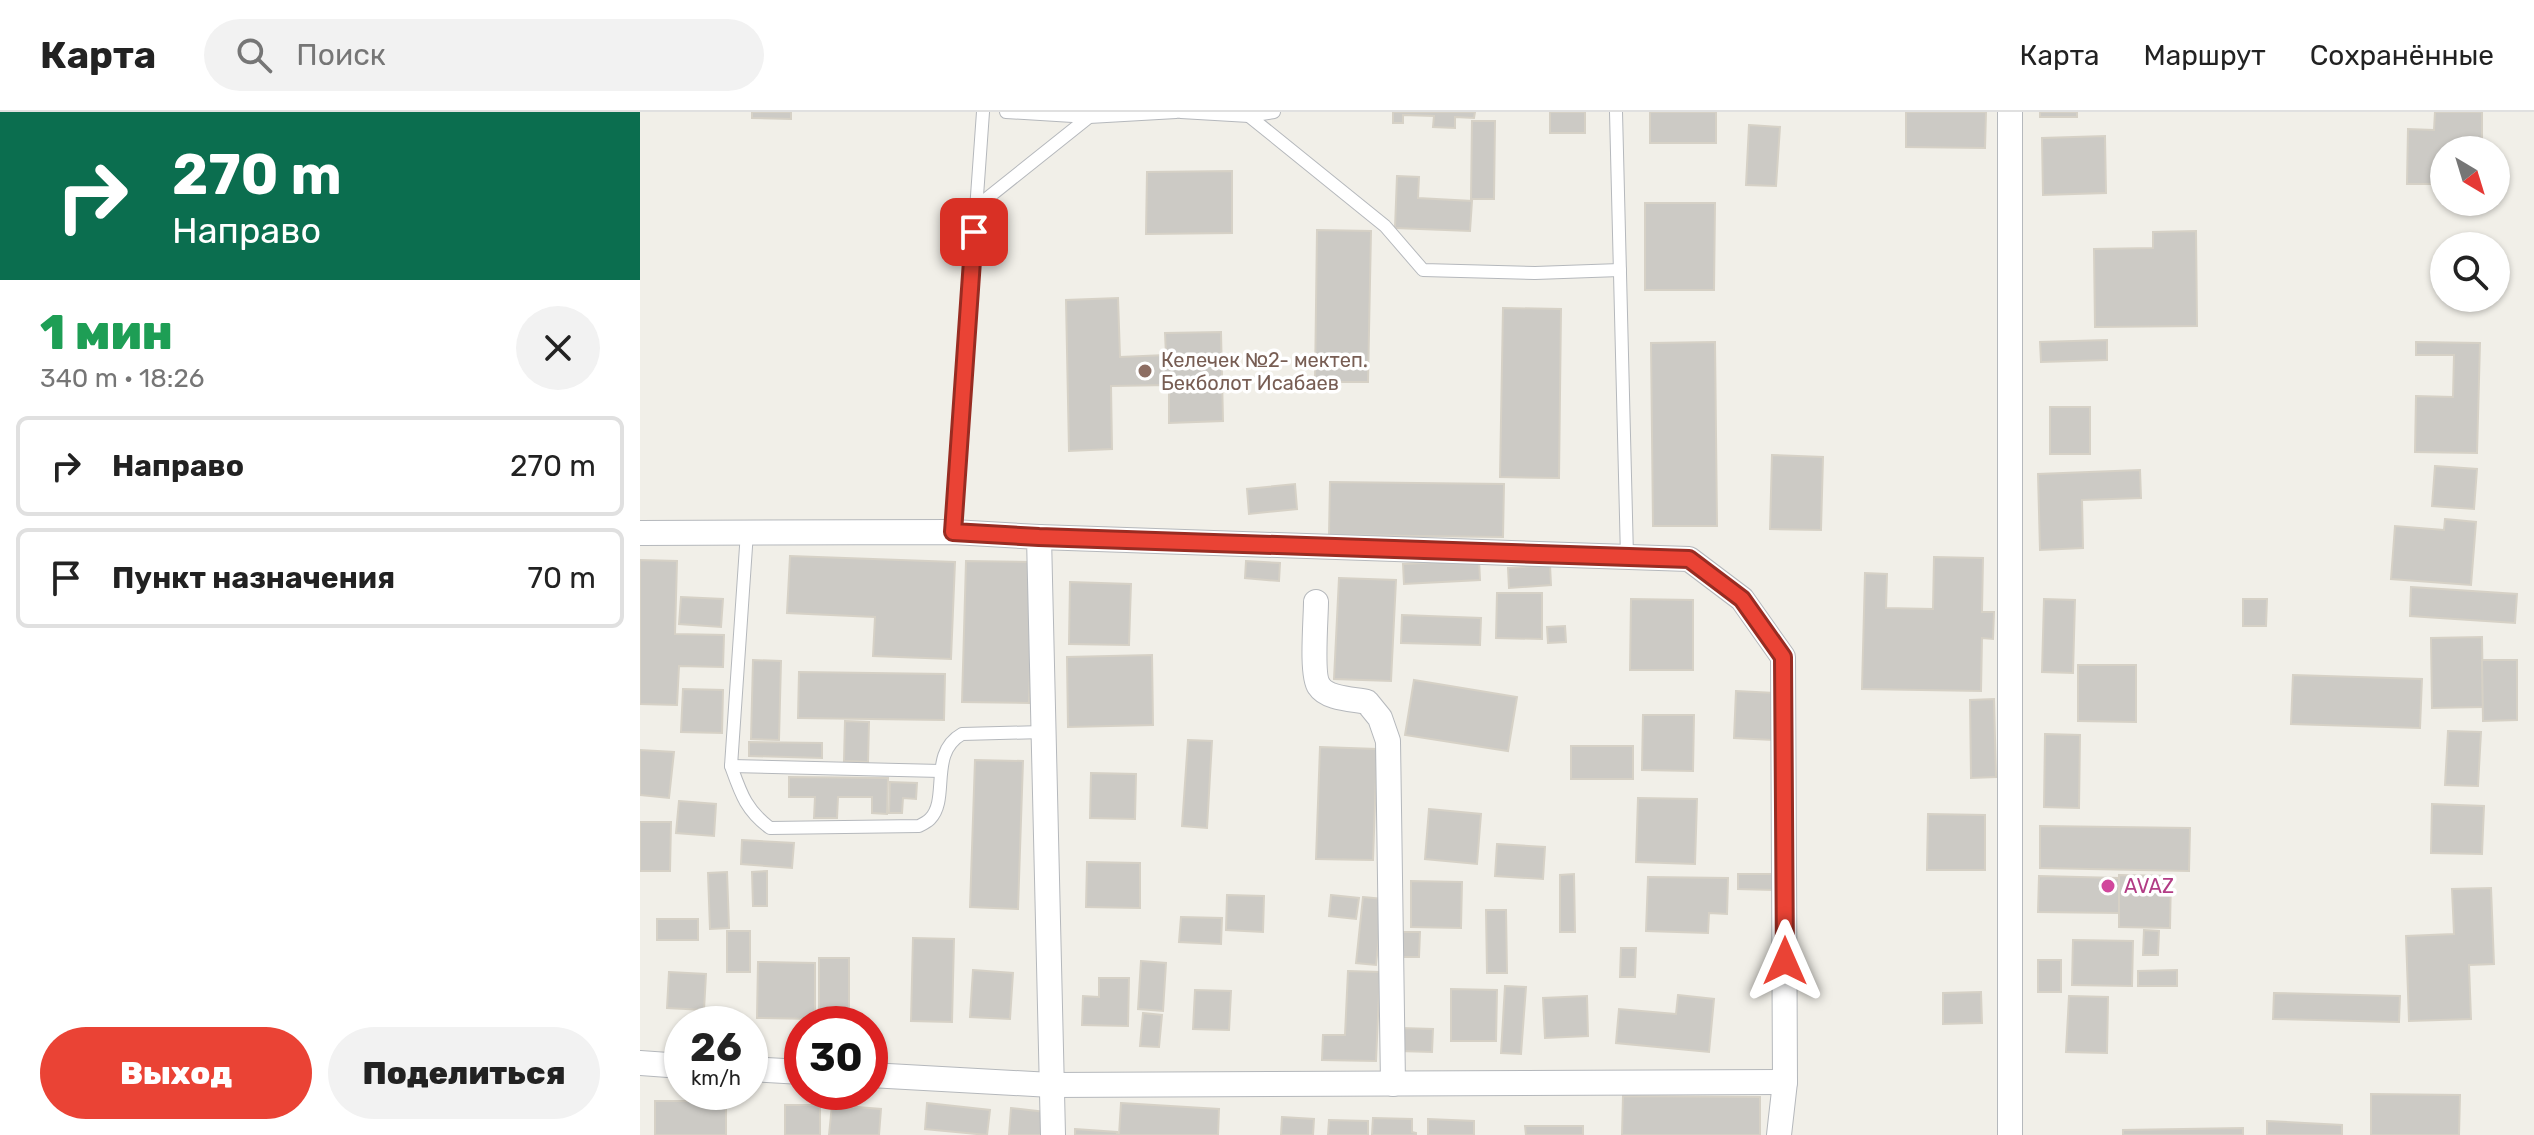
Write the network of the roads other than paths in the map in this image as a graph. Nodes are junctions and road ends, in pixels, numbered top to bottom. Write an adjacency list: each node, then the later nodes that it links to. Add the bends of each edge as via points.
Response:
1 (983, 112): 12 (lane)
2 (1006, 112): 8 (lane)
3 (1179, 112): 7 (lane); 8 (lane)
4 (1274, 112): 7 (lane)
5 (1616, 112): 10 (lane)
6 (2010, 112): 28 (street)
7 (1249, 116): 10 (lane, via 1385,226 1423,270)
8 (1089, 117): 9 (lane)
9 (975, 208)
10 (1620, 270): 15 (lane)
11 (747, 532): 12 (street); 13 (street); 18 (lane)
12 (953, 532): 14 (street)
13 (640, 533)
14 (1039, 537): 15 (street); 17 (street)
15 (1627, 557): 23 (street, via 1689,559 1742,599 1783,657)
16 (1316, 602): 24 (street, via 1319,687 1331,695 1367,702 1388,741)
17 (1043, 732): 19 (lane, via 962,734 952,739); 25 (street)
18 (731, 766): 19 (lane); 19 (lane, via 744,801 770,828 919,826 931,818)
19 (941, 771)
20 (640, 1063): 21 (street)
21 (664, 1065)
22 (888, 1076): 25 (street)
23 (1785, 1082): 24 (street); 27 (street)
24 (1393, 1084): 25 (street)
25 (1051, 1085): 26 (street)
26 (1053, 1135)
27 (1779, 1135)
28 (2010, 1135)

